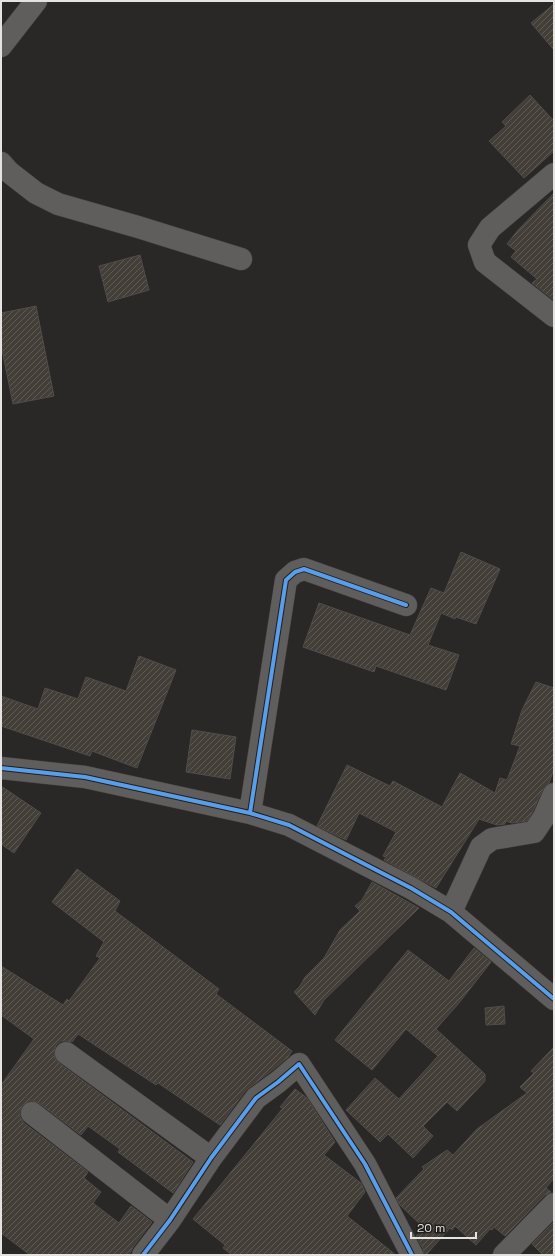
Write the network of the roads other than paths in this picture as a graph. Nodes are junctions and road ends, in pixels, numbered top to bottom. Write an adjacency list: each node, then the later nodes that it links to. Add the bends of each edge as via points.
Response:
1 (36, 1): 2 (street)
2 (1, 46)
3 (1, 163): 5 (street, via 36,193 58,204)
4 (554, 174): 6 (street, via 490,228 479,245 485,262)
5 (241, 259)
6 (554, 316)
7 (406, 604): 10 (street, via 304,569 295,572 286,580)
8 (1, 768): 10 (street, via 85,777)
9 (554, 794): 11 (street, via 534,832 492,839 481,846)
10 (250, 813): 11 (street, via 289,825 411,888)
11 (451, 912): 12 (street)
12 (554, 999)
13 (66, 1053): 15 (street)
14 (32, 1113): 17 (street)
15 (211, 1158): 17 (street); 19 (street, via 256,1098 299,1064 365,1164)
16 (554, 1204): 20 (street)
17 (170, 1220): 18 (street)
18 (144, 1255)
19 (412, 1255)
20 (504, 1255)

